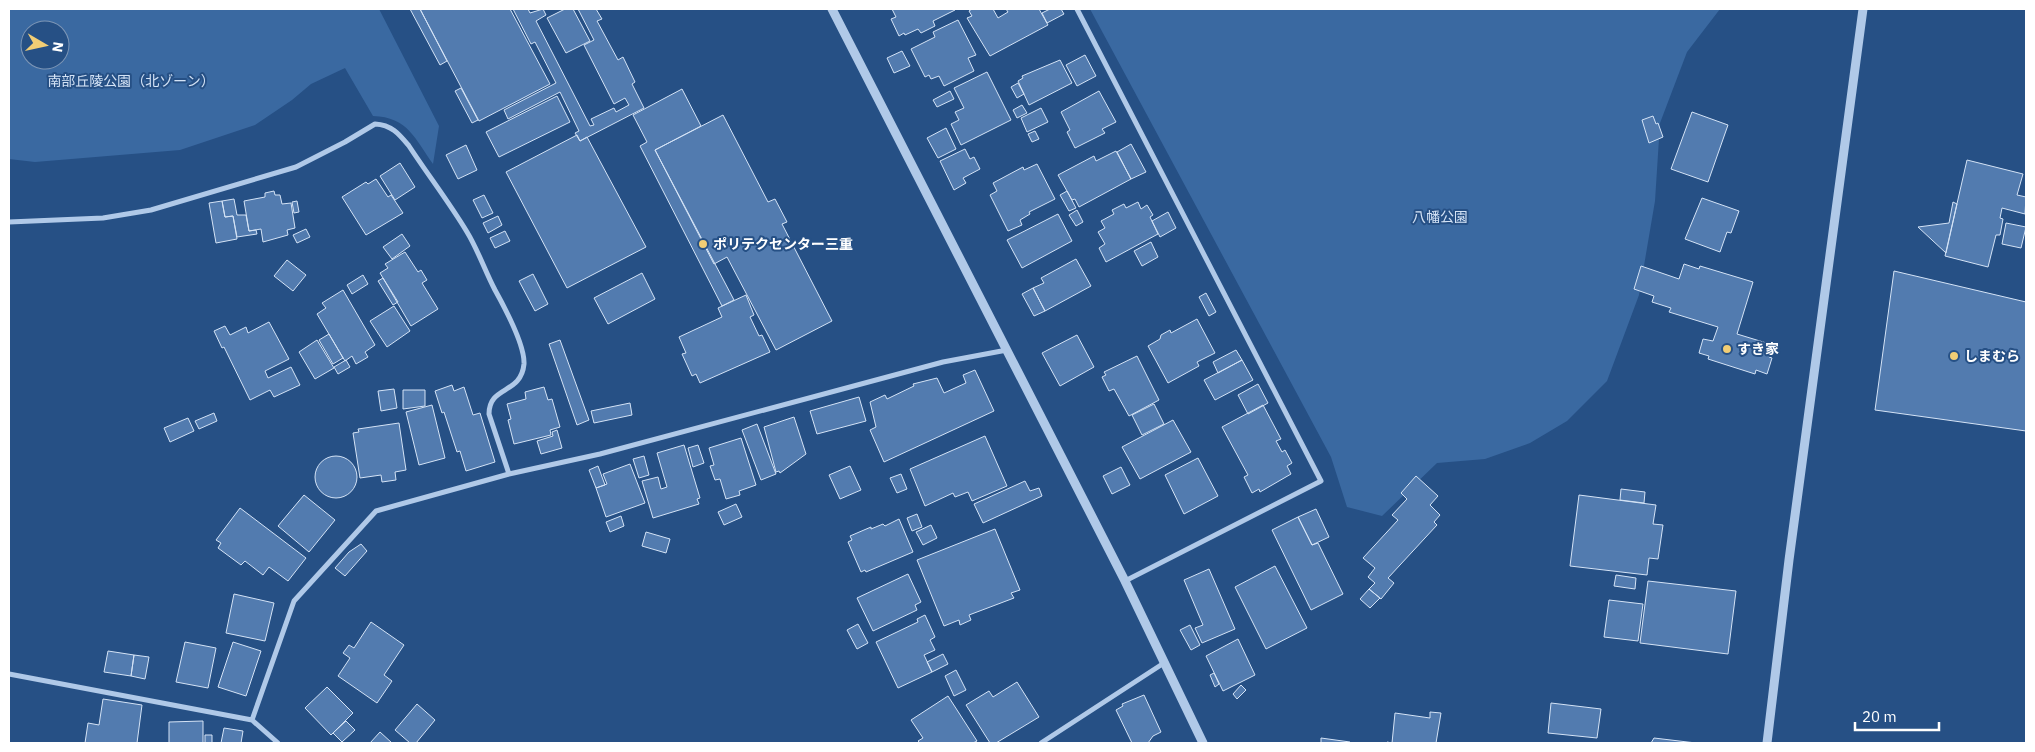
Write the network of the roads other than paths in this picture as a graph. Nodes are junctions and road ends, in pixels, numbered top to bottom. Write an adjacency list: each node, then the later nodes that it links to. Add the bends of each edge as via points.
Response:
1 (832, 9): 5 (street)
2 (1077, 9): 7 (street, via 1321,481)
3 (1863, 9): 14 (street)
4 (9, 222): 6 (street, via 104,218 151,210 296,167 375,124 390,127 409,146 468,233 514,327 524,363 521,376 514,385 495,396 489,405 489,414)
5 (1007, 350): 6 (street, via 943,362 600,454); 7 (street)
6 (509, 474): 10 (street, via 376,512 294,601)
7 (1124, 582): 8 (street)
8 (1164, 663): 12 (street); 13 (street)
9 (9, 674): 10 (street)
10 (252, 720): 11 (street)
11 (278, 743)
12 (1041, 743)
13 (1203, 743)
14 (1767, 743)

